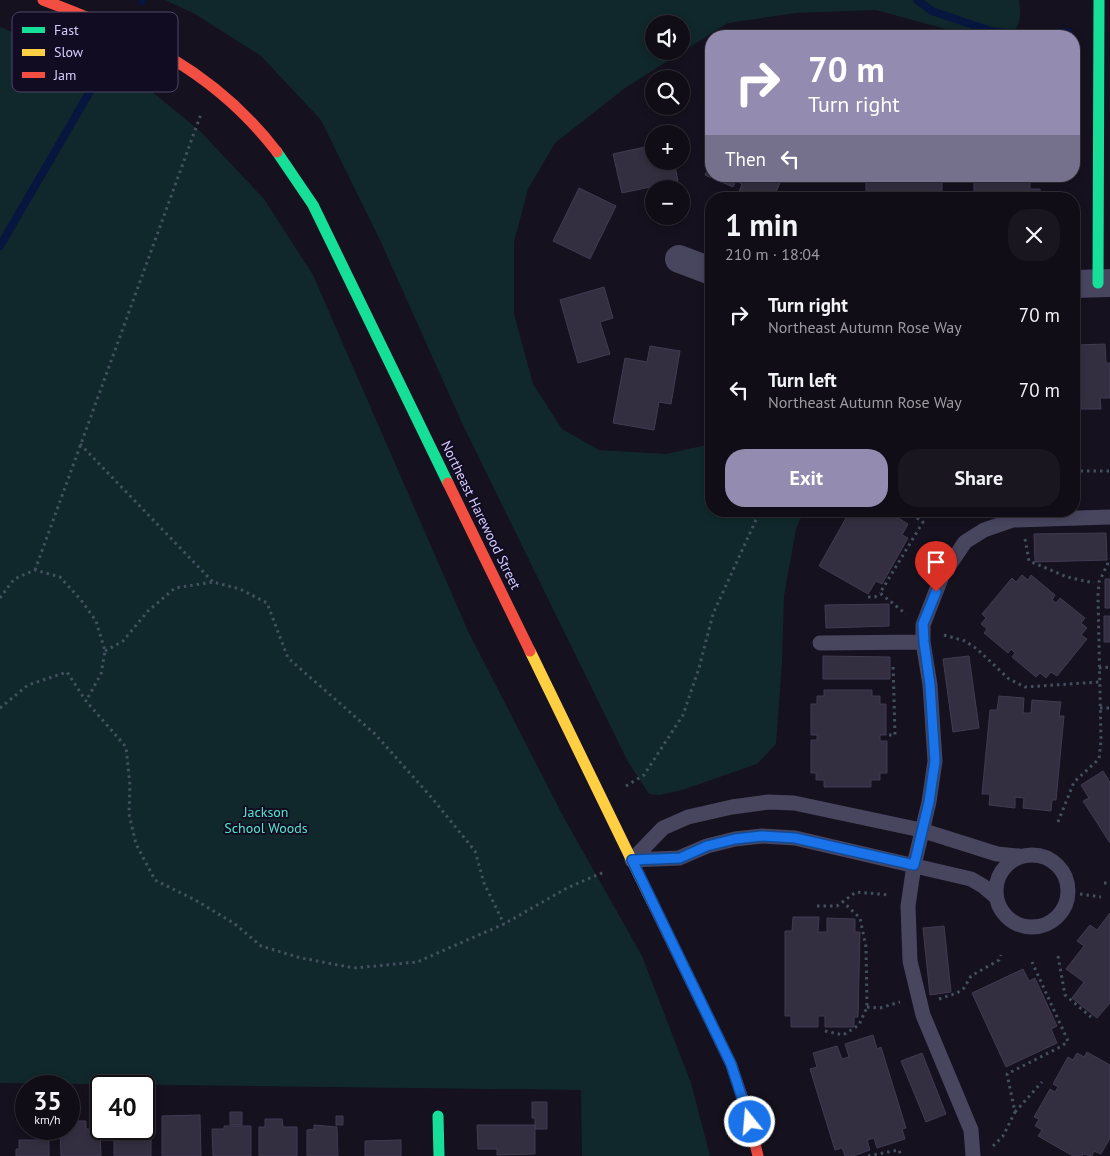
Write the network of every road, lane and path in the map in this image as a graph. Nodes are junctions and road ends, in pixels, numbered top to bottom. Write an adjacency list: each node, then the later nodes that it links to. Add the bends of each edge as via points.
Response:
1 (43, 0): 3 (street, Northeast Harewood Street)
2 (1099, 0): 8 (street)
3 (74, 12)
4 (178, 61): 41 (street, Northeast Harewood Street, via 247,118 290,169 313,205)
5 (201, 114): 9 (path)
6 (680, 259): 7 (street)
7 (705, 269)
8 (1094, 283)
9 (80, 444): 17 (path); 18 (path)
10 (1080, 471): 11 (path)
11 (1110, 471)
12 (757, 517): 37 (path, via 713,614 683,716 644,775)
13 (916, 517): 20 (path, via 924,522)
14 (1110, 517): 25 (lane, via 1013,520 984,530 965,542 942,576 923,624)
15 (1023, 531): 19 (path, via 1028,561 1067,577)
16 (1110, 558): 30 (path, via 1098,588)
17 (35, 570): 22 (path, via 14,579); 27 (path, via 60,577 81,600 96,621)
18 (213, 582): 27 (path, via 175,588 148,611 123,641); 52 (path, via 267,603 288,658 375,734 476,851 484,883)
19 (1094, 583)
20 (880, 592): 21 (path, via 875,597); 23 (path)
21 (868, 597)
22 (0, 598)
23 (907, 615)
24 (938, 633): 31 (path, via 965,641 1009,680 1026,687)
25 (924, 642): 26 (lane); 39 (lane, via 935,761)
26 (820, 644)
27 (105, 651): 32 (path, via 101,674)
28 (893, 655): 36 (path, via 895,735)
29 (1110, 667): 30 (path)
30 (1099, 668): 31 (path)
31 (1099, 682): 34 (path)
32 (86, 701): 33 (path, via 66,672 28,685); 52 (path, via 126,747 129,814 136,844 155,880 235,924 262,946 300,958 354,968 417,962)
33 (0, 708)
34 (1100, 708): 35 (path); 38 (path, via 1099,759 1074,782)
35 (1110, 708)
36 (889, 735)
37 (626, 786)
38 (1058, 822)
39 (921, 830): 40 (lane, via 997,854); 41 (lane, via 794,803 768,802 688,817 662,828); 42 (lane)
40 (1019, 856): 48 (lane, via 998,875); 48 (lane, via 1033,854 1059,866 1066,878 1068,893 1065,906 1050,922 1030,928 1005,916)
41 (632, 860): 42 (lane, via 680,858 707,846 762,836 795,838); 66 (street, Northeast Harewood Street, via 731,1064)
42 (914, 865): 48 (lane, via 971,879); 69 (lane, via 908,906 910,961 923,1015 971,1130)
43 (604, 872): 52 (path, via 567,888)
44 (1104, 883): 45 (path)
45 (1110, 883)
46 (1080, 894): 49 (path)
47 (894, 896): 50 (path, via 856,892)
48 (996, 897)
49 (1101, 897)
50 (843, 902): 51 (path, via 837,906); 58 (path, via 860,918 866,947)
51 (817, 906)
52 (504, 924)
53 (1001, 955): 56 (path, via 999,960 971,976 964,988)
54 (1058, 956): 59 (path, via 1065,995)
55 (1032, 962): 62 (path, via 1068,1041 1007,1074)
56 (951, 995)
57 (900, 1001): 58 (path, via 880,1008)
58 (867, 1007): 60 (path, via 859,1025 843,1035)
59 (1092, 1018)
60 (825, 1031)
61 (1042, 1082): 62 (path)
62 (1015, 1112): 64 (path, via 1003,1136)
63 (438, 1116): 65 (street)
64 (989, 1149)
65 (439, 1156)
66 (758, 1156)
67 (868, 1156): 68 (path, via 899,1150)
68 (901, 1156)
69 (973, 1156)

